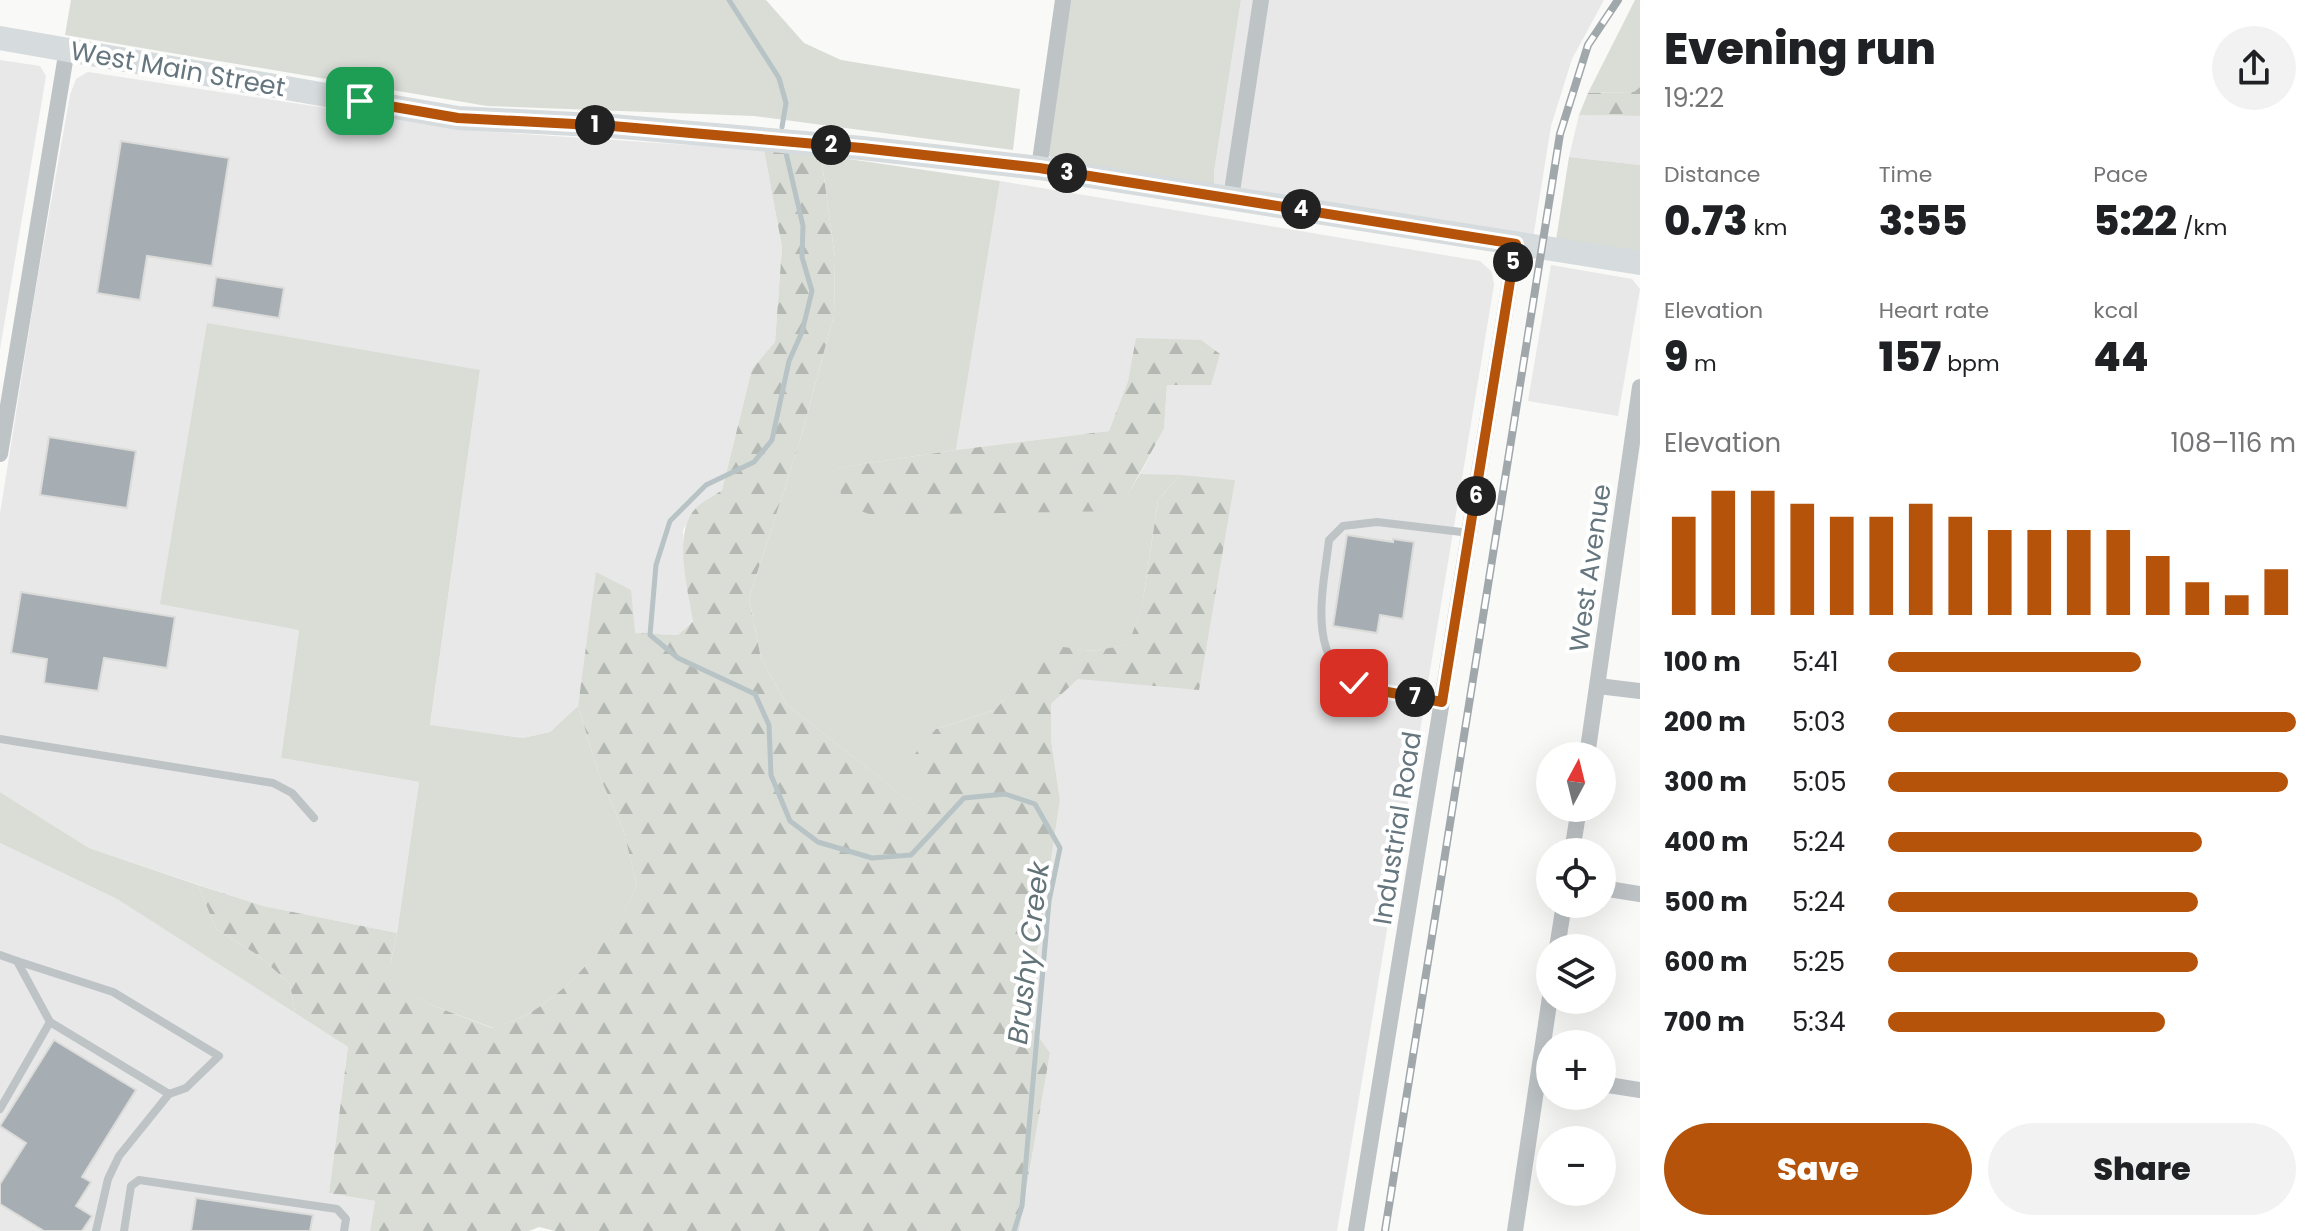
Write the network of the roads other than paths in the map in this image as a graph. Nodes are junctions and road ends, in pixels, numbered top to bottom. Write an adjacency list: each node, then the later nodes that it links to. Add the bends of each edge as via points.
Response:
1 (1063, 0): 5 (street)
2 (1261, 0): 6 (street)
3 (0, 38): 4 (main road, West Main Street)
4 (67, 49): 5 (main road, West Main Street, via 458,118 612,126); 10 (street)
5 (1039, 168): 6 (main road, West Main Street)
6 (1231, 198): 7 (main road, West Main Street)
7 (1516, 244): 8 (main road, West Main Street); 12 (street, Industrial Road)
8 (1640, 263)
9 (1640, 387): 11 (street, West Avenue)
10 (0, 454)
11 (1633, 491): 13 (street, West Avenue)
12 (1470, 533): 15 (street, Industrial Road); 15 (lane, via 1377,522 1343,526 1329,540 1321,614 1325,650 1354,683)
13 (1598, 686): 14 (street); 17 (street, West Avenue)
14 (1640, 691)
15 (1442, 702): 32 (street, Industrial Road)
16 (0, 739): 18 (lane, via 273,783 292,793)
17 (1589, 742)
18 (314, 818)
19 (1616, 890): 20 (street)
20 (1640, 894)
21 (0, 955): 22 (lane)
22 (17, 961): 23 (lane); 26 (lane, via 113,992 219,1056 186,1088)
23 (50, 1022): 26 (lane); 27 (lane)
24 (1616, 1086): 25 (street)
25 (1640, 1090)
26 (169, 1094): 29 (lane, via 119,1156)
27 (0, 1109)
28 (1537, 1110): 33 (street)
29 (96, 1231)
30 (124, 1231): 31 (lane, via 131,1186 139,1180 337,1209 346,1219)
31 (344, 1231)
32 (1356, 1231)
33 (1515, 1231)

